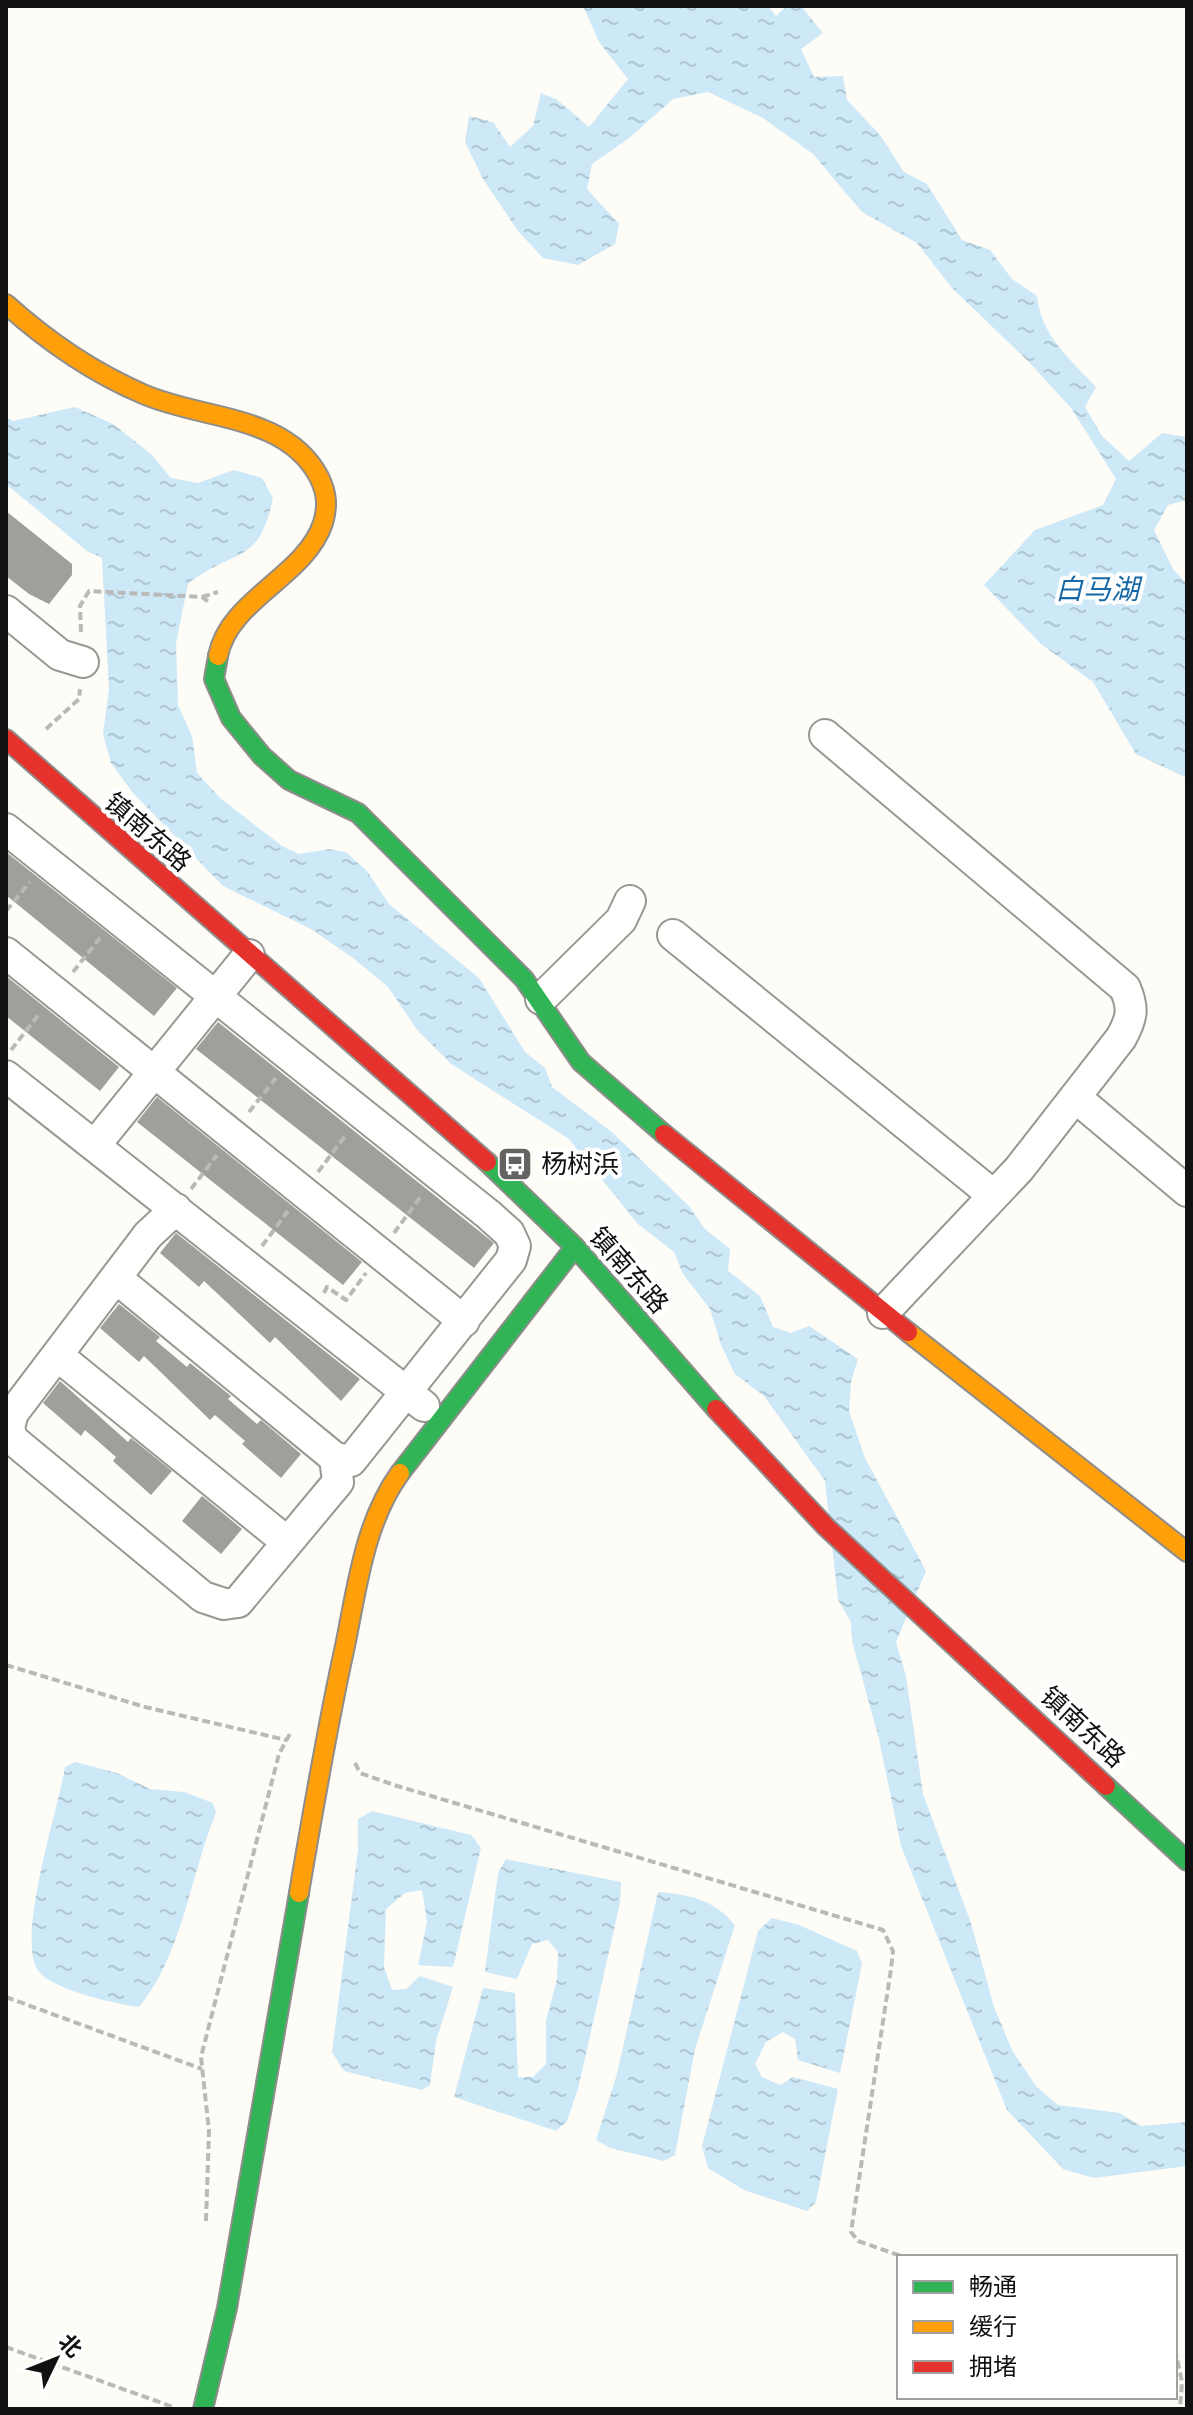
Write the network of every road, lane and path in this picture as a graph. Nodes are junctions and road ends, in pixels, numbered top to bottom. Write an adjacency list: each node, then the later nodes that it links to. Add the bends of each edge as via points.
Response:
1 (6, 304): 16 (street, via 79,361 126,386 166,404 270,432 310,459 323,479 326,515 311,547 228,629 216,661 221,700 269,762 294,784 346,802)
2 (89, 591): 4 (path, via 202,597)
3 (6, 611): 5 (street, via 60,655)
4 (220, 612)
5 (83, 662)
6 (825, 735): 19 (street, via 1125,988 1132,1019)
7 (6, 739): 14 (street, 镇南东路)
8 (6, 829): 9 (street)
9 (46, 861): 11 (path); 15 (street)
10 (630, 901): 16 (street, via 621,920)
11 (6, 911)
12 (673, 935): 22 (street)
13 (6, 953): 17 (street)
14 (249, 955): 15 (street); 24 (street, 镇南东路, via 503,1176)
15 (215, 996): 17 (street); 27 (street, via 509,1233 515,1246 511,1260)
16 (541, 999): 26 (street, via 581,1062 690,1159)
17 (154, 1072): 20 (street); 27 (street)
18 (6, 1076): 20 (street)
19 (1075, 1097): 21 (street); 22 (street)
20 (95, 1145): 23 (street)
21 (1187, 1191)
22 (993, 1195): 26 (street)
23 (176, 1209): 25 (street, via 148,1235); 29 (street)
24 (575, 1247): 30 (street); 38 (street, 镇南东路, via 751,1450 826,1527)
25 (116, 1278): 28 (street); 31 (street)
26 (883, 1313): 33 (street)
27 (464, 1321): 29 (street)
28 (57, 1355): 32 (street); 32 (street, via 13,1413 9,1427 12,1439 90,1506 203,1597 224,1604 238,1602)
29 (408, 1393): 30 (street); 31 (street, via 351,1461)
30 (441, 1419): 47 (street, via 394,1482 376,1516 361,1567 324,1745 227,2308)
31 (335, 1458): 32 (street, via 338,1482)
32 (287, 1542)
33 (1187, 1552)
34 (6, 1665): 36 (path, via 145,1707)
35 (298, 1720): 36 (path)
36 (286, 1740): 40 (path)
37 (355, 1762): 42 (path, via 360,1773 394,1785 883,1930 893,1951 851,2232 858,2241)
38 (1187, 1861)
39 (6, 1997): 40 (path)
40 (202, 2069): 41 (path, via 209,2131)
41 (206, 2222)
42 (898, 2255)
43 (6, 2347): 46 (path)
44 (1177, 2358): 48 (path)
45 (178, 2394): 46 (path)
46 (178, 2408)
47 (203, 2409)
48 (1180, 2409)

